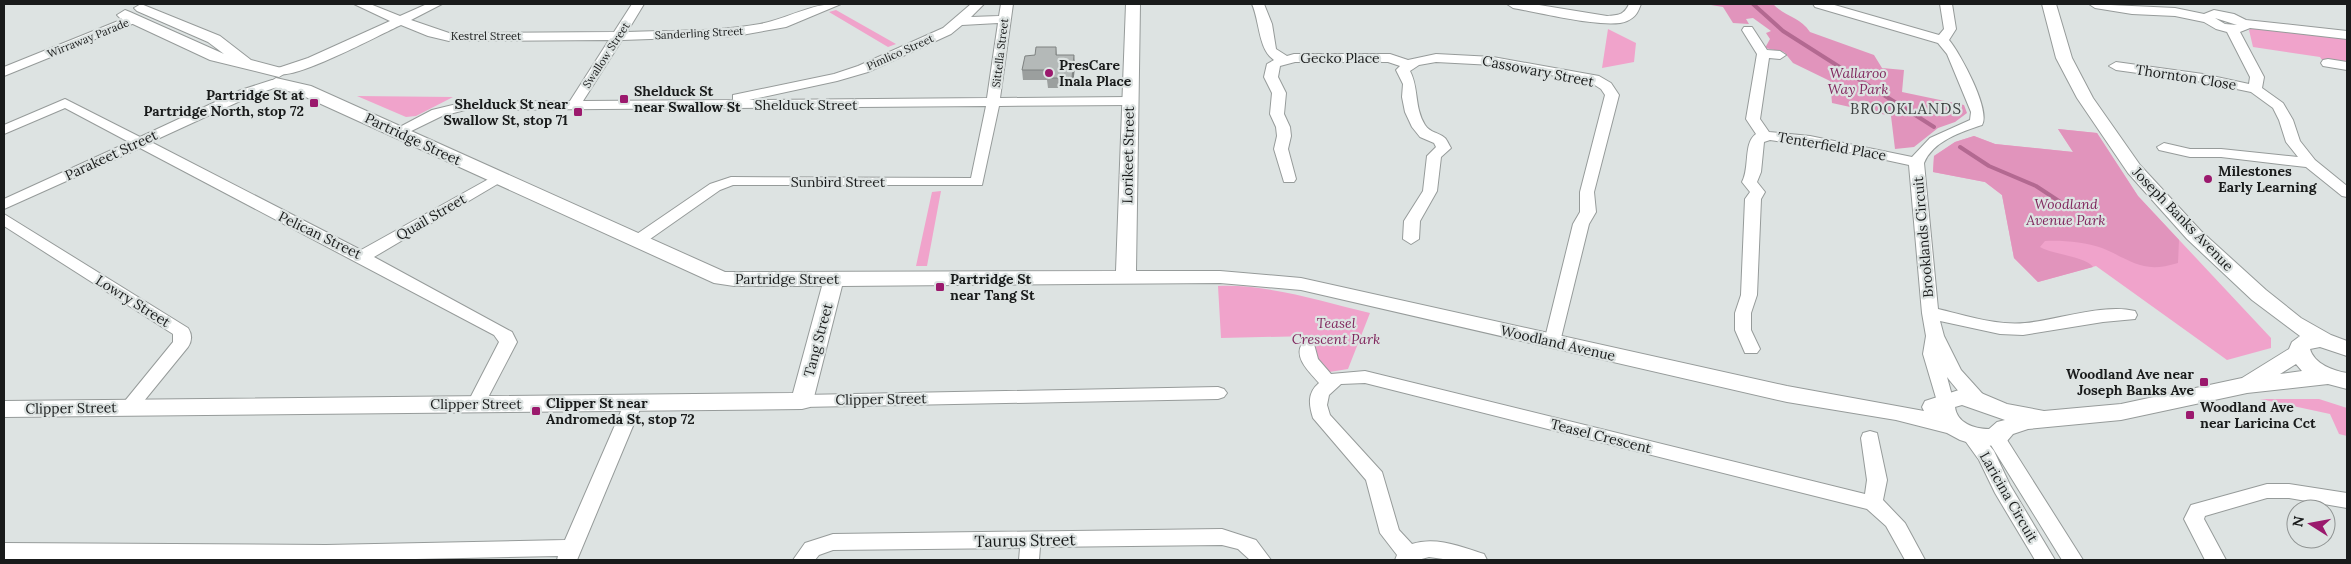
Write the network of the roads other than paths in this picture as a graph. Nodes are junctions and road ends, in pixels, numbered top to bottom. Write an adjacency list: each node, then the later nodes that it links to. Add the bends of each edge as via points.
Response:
1 (172, 4): 17 (street, Wirraway Parade)
2 (360, 4): 21 (street, Kestrel Street)
3 (436, 4): 21 (street, Parakeet Street)
4 (638, 4): 26 (street, Swallow Street)
5 (835, 4): 26 (street, Sanderling Street, via 798,19 736,32)
6 (978, 4): 22 (street, Pimlico Street)
7 (1007, 4): 19 (street, Sittella Street)
8 (1133, 4): 40 (street, Lorikeet Street)
9 (1258, 4): 30 (street, via 1268,32 1268,47)
10 (1513, 4): 16 (street, via 1607,20 1614,24 1631,21)
11 (1819, 4): 27 (street)
12 (1946, 4): 27 (street, via 1950,29)
13 (2049, 4): 63 (street, Joseph Banks Avenue, via 2064,58 2085,98 2119,150 2181,221)
14 (2095, 4): 20 (street, via 2175,12)
15 (2216, 4): 18 (street)
16 (1633, 9)
17 (141, 12): 32 (street, Wirraway Parade); 36 (street, Wirraway Parade); 37 (street, Partridge Street, via 216,57)
18 (2225, 15): 20 (street, via 2210,15); 23 (street)
19 (1004, 19): 22 (street); 41 (street, Sittella Street)
20 (2208, 19): 23 (street, via 2220,26)
21 (399, 21): 26 (street, Kestrel Street, via 448,37); 37 (street, Parakeet Street, via 313,61)
22 (960, 21): 38 (street, Pimlico Street, via 947,31)
23 (2237, 26): 25 (street); 39 (street, via 2257,77)
24 (1748, 30): 28 (street)
25 (2347, 34)
26 (619, 36): 42 (street, Swallow Street)
27 (1942, 40): 50 (street, Brooklands Circuit, via 1953,53 1978,112 1977,122 1938,140)
28 (1763, 54): 29 (street); 47 (street, via 1753,119)
29 (1780, 55)
30 (1284, 60): 33 (street, Gecko Place, via 1390,58); 53 (street, Gecko Place, via 1274,64 1271,77 1279,93 1277,114 1284,136 1281,149)
31 (2328, 63): 35 (street)
32 (4, 64)
33 (1406, 64): 57 (street, via 1403,70 1410,84 1412,112 1425,134 1439,140 1444,148 1434,156 1430,191 1412,221); 67 (street, Cassowary Street, via 1452,57 1485,60 1594,79 1606,86 1612,95 1587,192 1588,212 1581,224)
34 (2116, 66): 39 (street, Thornton Close)
35 (2347, 66)
36 (4, 72)
37 (272, 75): 46 (street, Partridge Street); 48 (street, Parakeet Street, via 246,93)
38 (837, 78): 43 (street, Pimlico Street, via 740,98); 44 (street, Pimlico Street)
39 (2255, 89): 51 (street, via 2278,106 2293,142)
40 (1130, 101): 41 (street, Shelduck Street); 60 (street, Lorikeet Street)
41 (993, 103): 44 (street, Shelduck Street); 58 (street, Sunbird Street, via 981,184 731,181 714,187)
42 (574, 105): 43 (street, Shelduck Street); 46 (street, Shelduck Street, via 451,108)
43 (728, 105): 44 (street, Shelduck Street)
44 (812, 105)
45 (4, 130): 48 (street, Pelican Street, via 65,103)
46 (399, 132): 52 (street, Partridge Street)
47 (1764, 135): 50 (street, Tenterfield Place); 70 (street, Tenterfield Place, via 1755,146 1753,177 1749,182 1758,192 1753,199 1749,295 1742,330)
48 (139, 142): 55 (street, Parakeet Street); 59 (street, Pelican Street)
49 (2164, 148): 51 (street)
50 (1916, 162): 64 (street, Brooklands Circuit)
51 (2310, 163): 54 (street)
52 (499, 178): 58 (street, Partridge Street); 59 (street, Quail Street)
53 (1289, 179)
54 (2347, 193)
55 (4, 205)
56 (4, 219): 81 (street, Lowry Street, via 182,332 182,343)
57 (1411, 239)
58 (636, 240): 62 (street, Partridge Street, via 721,278)
59 (363, 256): 79 (street, Pelican Street, via 506,336 508,342)
60 (1126, 277): 61 (street, Partridge Street); 62 (street, Partridge Street)
61 (1220, 277): 67 (street, Woodland Avenue, via 1272,280 1328,289)
62 (834, 279): 76 (street, Tang Street)
63 (2259, 294): 68 (street, Joseph Banks Avenue, via 2294,323); 71 (street, Joseph Banks Avenue)
64 (1930, 314): 65 (street, via 2000,328 2023,329); 66 (street, Brooklands Circuit)
65 (2129, 315)
66 (1935, 336): 78 (street, Brooklands Circuit, via 1954,374); 80 (street, Brooklands Circuit, via 1932,354)
67 (1553, 342): 83 (street, Woodland Avenue, via 1787,394)
68 (2338, 344): 71 (street, Woodland Avenue, via 2306,342 2300,345)
69 (1308, 348): 73 (street, via 1310,361)
70 (1750, 349)
71 (2299, 351): 72 (street, Joseph Banks Avenue, via 2310,365); 74 (street, Woodland Avenue)
72 (2340, 380): 74 (street, Woodland Avenue)
73 (1329, 382): 89 (street, Teasel Crescent, via 1348,376 1365,377); 96 (street, via 1320,392 1318,405 1322,418 1374,477 1390,533)
74 (2247, 385): 84 (street, Woodland Avenue, via 2121,412)
75 (1218, 392): 76 (street, Clipper Street)
76 (802, 401): 77 (street, Clipper Street)
77 (634, 402): 79 (street, Clipper Street); 93 (street)
78 (1983, 402): 80 (street, Woodland Avenue, via 1960,397); 84 (street, Woodland Avenue, via 2004,411); 86 (street, via 2002,417)
79 (476, 404): 81 (street, Clipper Street)
80 (1944, 404): 83 (street, Woodland Avenue); 85 (street, via 1945,415)
81 (129, 407): 82 (street, Clipper Street)
82 (7, 412)
83 (1896, 412): 85 (street, Woodland Avenue)
84 (2070, 418): 86 (street, Woodland Avenue, via 2028,421)
85 (1962, 430): 86 (street, Woodland Avenue, via 1986,438); 101 (street, Laricina Circuit, via 1987,456)
86 (2000, 432): 102 (street, Laricina Circuit)
87 (1870, 438): 89 (street, via 1877,480)
88 (2347, 501): 103 (street, via 2289,491 2267,491 2198,510 2194,519)
89 (1873, 504): 100 (street, Teasel Crescent, via 1896,522)
90 (1031, 540): 92 (street, Taurus Street, via 1222,537 1240,541); 97 (street, Taurus Street, via 833,542 812,549); 98 (street)
91 (4, 551): 94 (street)
92 (1257, 553)
93 (570, 554): 95 (street)
94 (42, 555): 95 (street)
95 (323, 556)
96 (1407, 557): 99 (street, via 1422,550 1444,551)
97 (803, 560)
98 (1029, 560)
99 (1477, 560)
100 (1915, 560)
101 (2045, 560)
102 (2073, 560)
103 (2216, 560)

